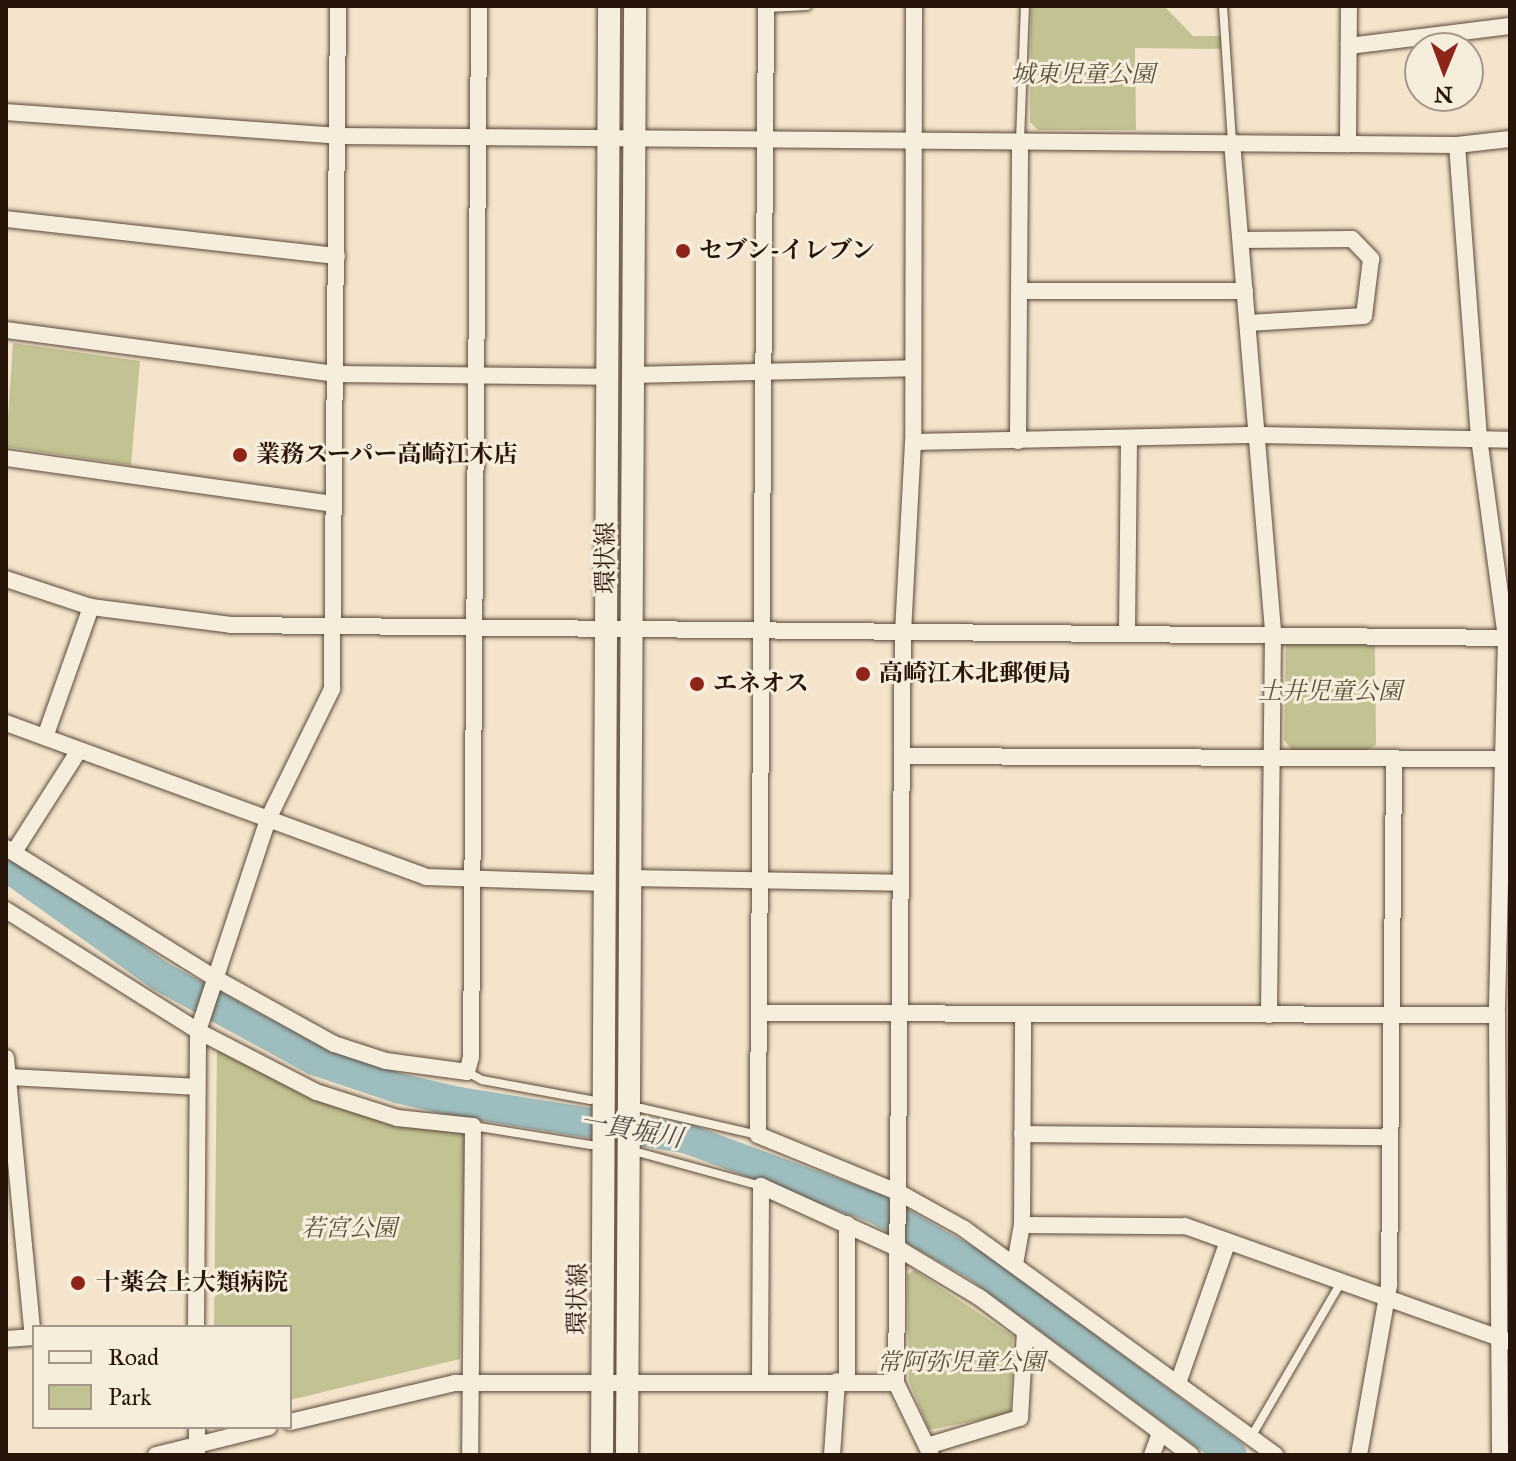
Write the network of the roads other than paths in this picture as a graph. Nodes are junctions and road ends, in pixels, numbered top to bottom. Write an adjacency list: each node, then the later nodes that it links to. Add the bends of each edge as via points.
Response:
1 (338, 6): 14 (street)
2 (479, 6): 15 (street)
3 (609, 6): 17 (street, 環状線)
4 (635, 6): 19 (street, 環状線)
5 (807, 6): 10 (lane)
6 (914, 6): 20 (street)
7 (1025, 6): 21 (lane)
8 (1223, 6): 22 (lane)
9 (1349, 6): 12 (street)
10 (766, 7): 18 (street)
11 (1510, 26): 12 (street)
12 (1349, 46): 23 (street)
13 (6, 112): 14 (street)
14 (338, 136): 15 (street); 27 (street)
15 (477, 138): 17 (street); 35 (street)
16 (1510, 139): 24 (street)
17 (606, 140): 19 (street); 37 (street, 環状線)
18 (765, 140): 19 (street); 20 (street); 33 (street)
19 (635, 141): 36 (street, 環状線)
20 (915, 141): 21 (street); 32 (street)
21 (1020, 141): 22 (street); 28 (street)
22 (1232, 142): 23 (street); 26 (street)
23 (1348, 142): 24 (street)
24 (1457, 145): 39 (street)
25 (6, 219): 27 (street)
26 (1241, 240): 29 (street); 30 (street, via 1352,239 1371,259 1364,316)
27 (337, 256): 34 (street)
28 (1020, 291): 29 (street); 41 (street)
29 (1245, 291): 30 (street)
30 (1248, 323): 38 (street)
31 (6, 330): 34 (street)
32 (912, 368): 33 (street); 43 (street)
33 (765, 371): 36 (street); 52 (street)
34 (336, 374): 35 (street); 45 (street)
35 (478, 375): 37 (street); 49 (street)
36 (632, 375): 51 (street, 環状線)
37 (606, 377): 50 (street, 環状線)
38 (1259, 435): 39 (street); 42 (street); 55 (street)
39 (1479, 438): 40 (street); 56 (street)
40 (1510, 440)
41 (1018, 441): 42 (street); 43 (street)
42 (1129, 441): 54 (street)
43 (913, 442): 53 (street)
44 (6, 458): 45 (street)
45 (332, 504): 48 (street)
46 (6, 579): 47 (street)
47 (91, 607): 48 (street, via 231,625); 59 (street)
48 (334, 626): 49 (street); 65 (street, via 332,689)
49 (473, 628): 50 (street); 69 (street)
50 (605, 629): 51 (street); 68 (street, 環状線)
51 (632, 630): 52 (street); 68 (street, 環状線)
52 (765, 631): 53 (street); 70 (street)
53 (903, 631): 54 (street); 61 (street)
54 (1127, 632): 55 (street)
55 (1273, 632): 56 (street); 62 (street)
56 (1506, 638): 57 (street)
57 (1508, 658): 63 (street)
58 (6, 723): 59 (street)
59 (45, 737): 60 (street)
60 (78, 752): 65 (street); 66 (street)
61 (902, 756): 62 (street); 71 (street)
62 (1270, 759): 64 (street); 77 (street)
63 (1504, 759): 64 (street); 67 (street)
64 (1394, 760): 79 (street)
65 (268, 819): 69 (street, via 426,877); 73 (street)
66 (10, 850): 73 (street)
67 (1506, 872): 78 (street)
68 (617, 880): 69 (street); 70 (street); 85 (street, 環状線)
69 (473, 881): 82 (street)
70 (763, 881): 71 (street); 74 (street)
71 (901, 883): 75 (street)
72 (6, 910): 80 (street)
73 (215, 978): 80 (street); 82 (street, via 334,1044 386,1061)
74 (762, 1013): 75 (street); 88 (street)
75 (899, 1013): 76 (street); 95 (street)
76 (1023, 1014): 77 (street); 87 (street)
77 (1269, 1015): 79 (street)
78 (1497, 1015): 79 (street); 92 (street)
79 (1389, 1016): 89 (street)
80 (198, 1031): 84 (street); 86 (street, via 356,1107 397,1118)
81 (6, 1058): 83 (street)
82 (467, 1072): 85 (lane, via 482,1080)
83 (8, 1077): 84 (street); 93 (street)
84 (196, 1087): 103 (street)
85 (616, 1106): 88 (lane); 90 (street, 環状線); 91 (street, 環状線)
86 (473, 1126): 90 (lane); 113 (street)
87 (1022, 1134): 89 (street); 97 (street)
88 (758, 1135): 95 (street)
89 (1387, 1137): 102 (street)
90 (598, 1144): 109 (street, 環状線)
91 (635, 1150): 94 (lane); 110 (street, 環状線)
92 (1504, 1153): 108 (street)
93 (12, 1169): 104 (street)
94 (761, 1186): 96 (street); 111 (street)
95 (898, 1193): 99 (street); 100 (street)
96 (847, 1224): 99 (street); 112 (street)
97 (1022, 1225): 98 (street, via 1185,1226); 100 (street)
98 (1227, 1244): 101 (street); 115 (street)
99 (899, 1248): 105 (street); 114 (street)
100 (1015, 1264): 115 (street)
101 (1340, 1284): 102 (street); 119 (lane)
102 (1386, 1299): 108 (street); 130 (street)
103 (196, 1325)
104 (32, 1329)
105 (1025, 1332): 118 (street); 121 (street, via 1020,1418)
106 (32, 1337): 107 (street)
107 (6, 1339)
108 (1504, 1341): 131 (street)
109 (603, 1381): 110 (street); 113 (street); 124 (street, 環状線)
110 (628, 1381): 111 (street); 125 (street, 環状線)
111 (760, 1381): 112 (street)
112 (842, 1381): 114 (street); 126 (street)
113 (471, 1382): 116 (street); 123 (street)
114 (896, 1383): 121 (street)
115 (1178, 1383): 119 (street)
116 (292, 1422)
117 (259, 1429): 120 (street)
118 (1160, 1433): 127 (street); 128 (street)
119 (1251, 1437): 129 (street)
120 (197, 1442): 122 (street)
121 (929, 1450)
122 (156, 1455)
123 (470, 1455)
124 (602, 1455)
125 (627, 1455)
126 (832, 1455)
127 (1152, 1455)
128 (1191, 1455)
129 (1275, 1455)
130 (1359, 1455)
131 (1500, 1455)

